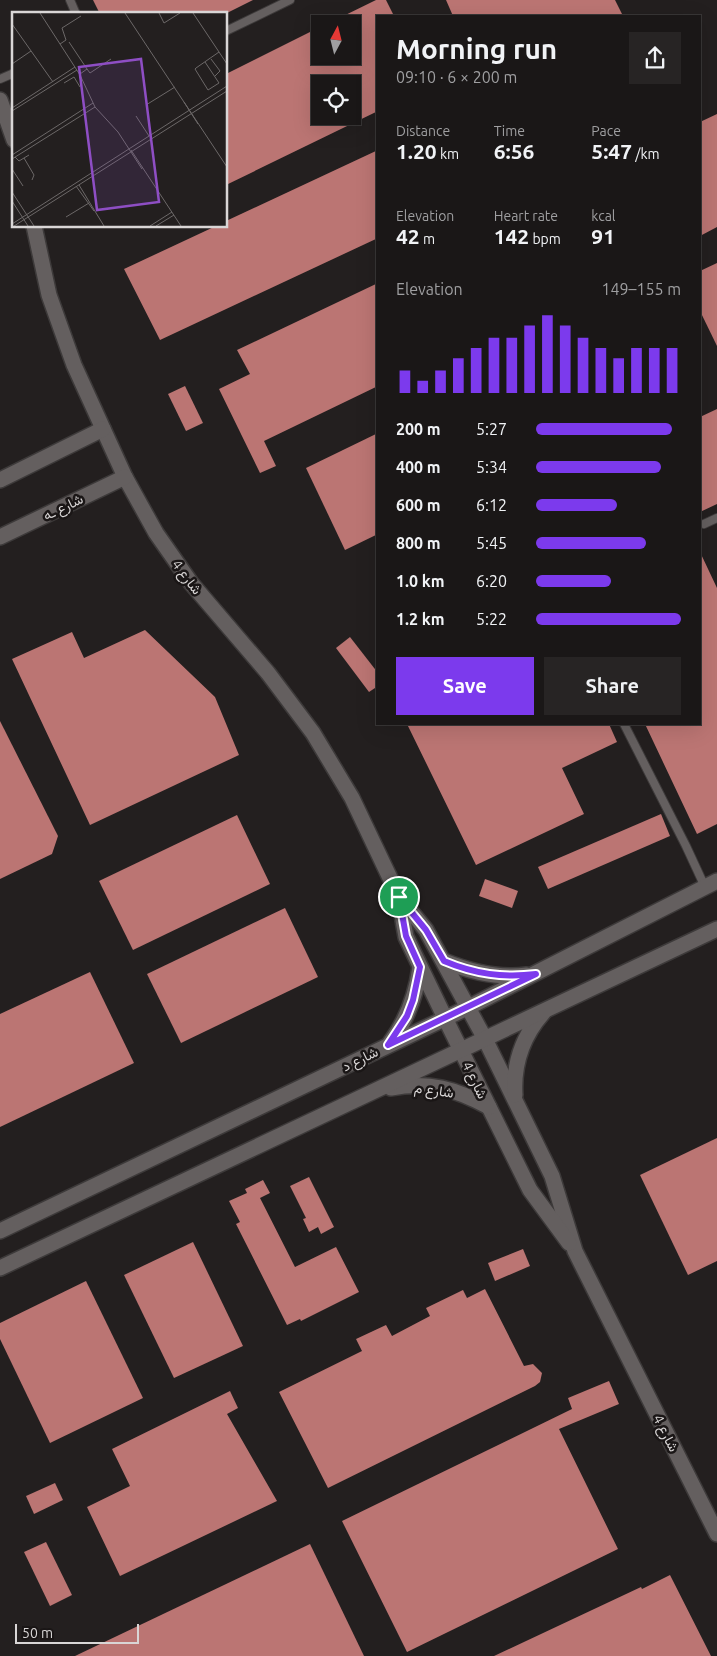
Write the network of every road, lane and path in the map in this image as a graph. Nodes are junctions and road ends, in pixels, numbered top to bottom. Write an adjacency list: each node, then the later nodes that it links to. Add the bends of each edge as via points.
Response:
1 (70, 0): 3 (lane)
2 (290, 0): 4 (lane)
3 (75, 12)
4 (228, 30)
5 (12, 73): 6 (lane)
6 (0, 79)
7 (0, 100): 8 (street)
8 (12, 134)
9 (34, 228): 10 (street, شارع 4, via 50,296 74,365)
10 (103, 429): 11 (street, شارع 4); 12 (street)
11 (126, 477): 15 (street, شارع ـه); 18 (street, شارع 4, via 156,533 191,584 268,673 313,733 352,798)
12 (0, 480)
13 (717, 518): 14 (lane)
14 (704, 524)
15 (0, 537)
16 (625, 725): 17 (lane, via 686,846)
17 (711, 884): 22 (street, شارع د)
18 (399, 897): 20 (street, شارع 4, via 426,930); 21 (street, شارع 4, via 406,936)
19 (717, 929): 24 (street)
20 (444, 961): 22 (street, via 480,974); 23 (street, شارع 4)
21 (420, 967): 25 (street, شارع 4); 27 (street, via 407,1016)
22 (536, 974): 23 (street, شارع د)
23 (469, 1007): 25 (street, شارع د); 26 (street, شارع 4)
24 (545, 1011): 26 (street); 30 (street, via 532,1026 516,1062)
25 (445, 1018): 27 (street, شارع د); 28 (street, شارع 4)
26 (485, 1039): 28 (street); 30 (street, شارع 4)
27 (388, 1045): 32 (street, شارع د)
28 (461, 1051): 29 (street); 31 (street, شارع 4)
29 (377, 1090): 31 (street, شارع م, via 421,1085 445,1088 468,1095); 34 (street)
30 (516, 1102): 33 (street, شارع 4, via 552,1176)
31 (489, 1107): 33 (street, شارع 4, via 530,1190)
32 (0, 1230)
33 (576, 1251): 35 (street, شارع 4)
34 (0, 1268)
35 (717, 1534)

